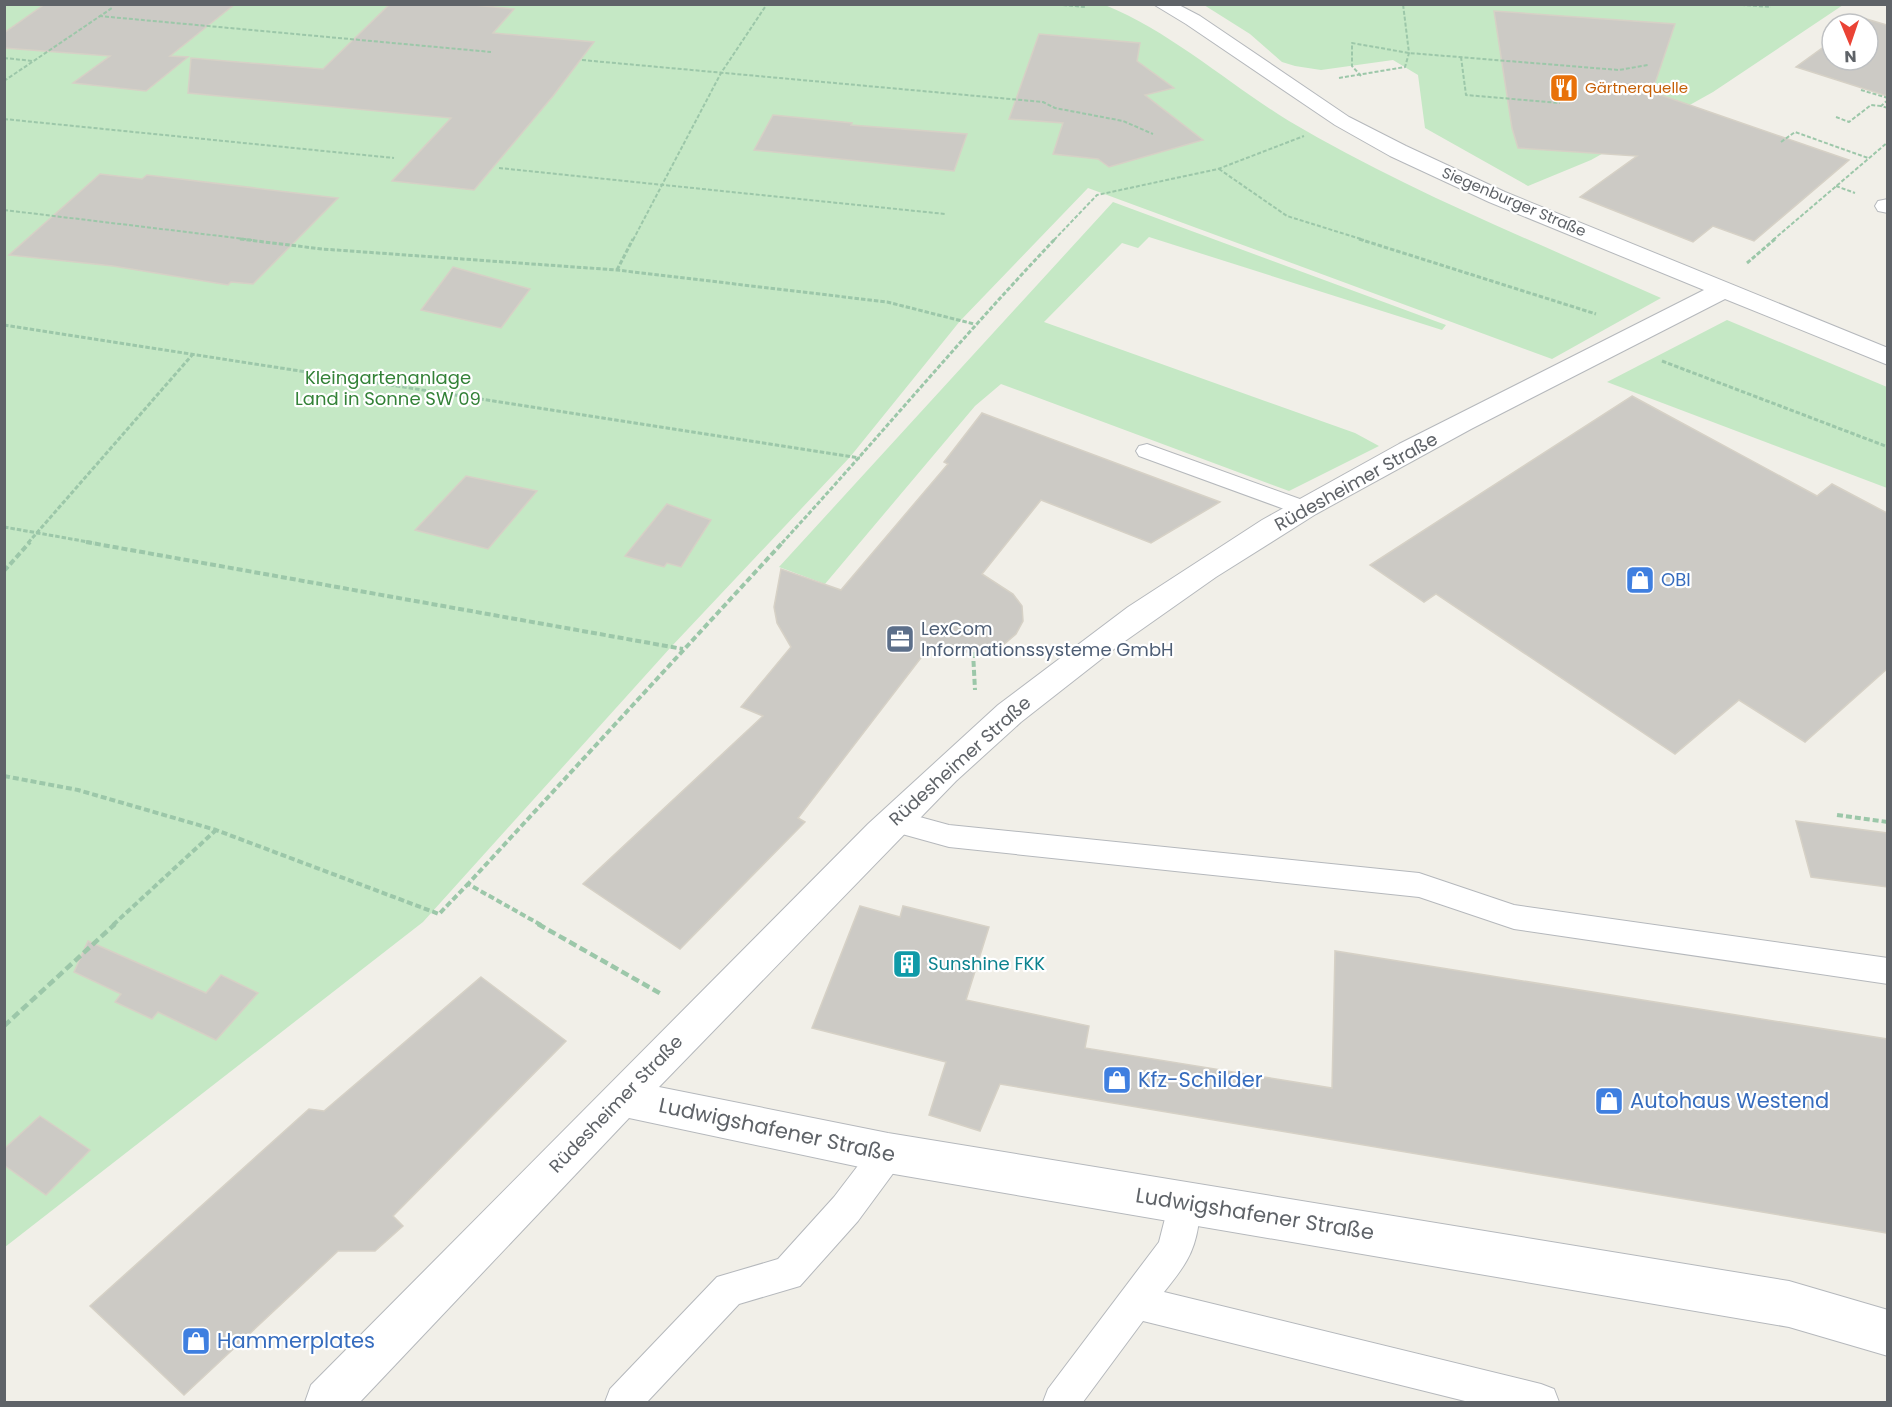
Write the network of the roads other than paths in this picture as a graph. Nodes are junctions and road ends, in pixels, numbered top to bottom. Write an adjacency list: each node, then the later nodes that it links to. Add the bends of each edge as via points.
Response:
1 (1162, 4): 2 (street, Siegenburger Straße, via 1193,20 1342,121 1398,152)
2 (1723, 290): 3 (street, Siegenburger Straße); 5 (street, Rüdesheimer Straße)
3 (1887, 357)
4 (1147, 451): 5 (lane)
5 (1303, 508): 6 (street, Rüdesheimer Straße, via 1183,585 1044,686 977,741)
6 (894, 820): 7 (lane, via 949,836 1419,885 1514,917); 8 (street, Rüdesheimer Straße)
7 (1887, 971)
8 (622, 1098): 9 (street, Ludwigshafener Straße); 13 (street, Rüdesheimer Straße)
9 (888, 1154): 10 (street, Ludwigshafener Straße); 14 (lane, via 788,1274 729,1289)
10 (1184, 1202): 11 (lane, via 1174,1249); 12 (street, Ludwigshafener Straße, via 1789,1304)
11 (1135, 1302): 15 (lane); 16 (lane)
12 (1887, 1334)
13 (328, 1402)
14 (623, 1402)
15 (1061, 1402)
16 (1541, 1402)

